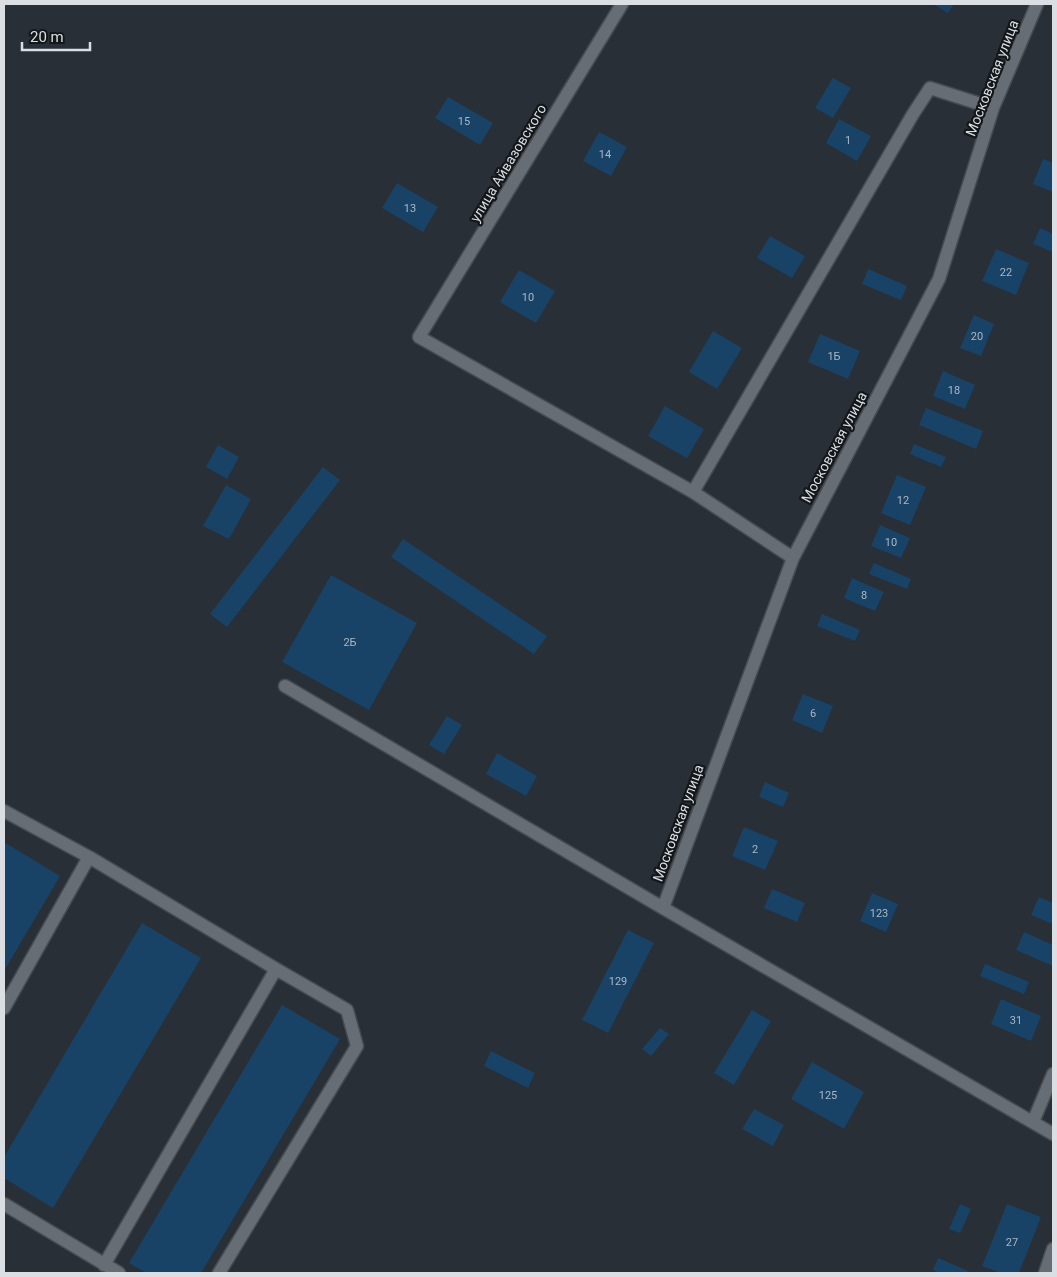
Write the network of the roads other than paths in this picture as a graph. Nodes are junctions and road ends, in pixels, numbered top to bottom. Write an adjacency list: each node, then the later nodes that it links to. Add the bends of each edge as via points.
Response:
1 (622, 4): 4 (street, улица Айвазовского, via 420,337)
2 (1037, 4): 3 (street, Московская улица)
3 (993, 108): 4 (street, via 930,88); 5 (street, Московская улица, via 939,279)
4 (693, 492): 5 (street)
5 (793, 558): 9 (street, Московская улица)
6 (285, 686): 9 (street, Московская улица)
7 (4, 810): 8 (street)
8 (89, 857): 10 (street); 11 (street)
9 (662, 908): 13 (street, Московская улица)
10 (276, 969): 17 (street); 19 (street, via 347,1010 357,1046)
11 (4, 1008)
12 (1053, 1074): 13 (street)
13 (1033, 1122): 14 (street, Московская улица)
14 (1053, 1134)
15 (4, 1204): 17 (street)
16 (1053, 1250): 20 (street)
17 (104, 1265): 18 (street)
18 (119, 1273)
19 (219, 1273)
20 (1045, 1273)

